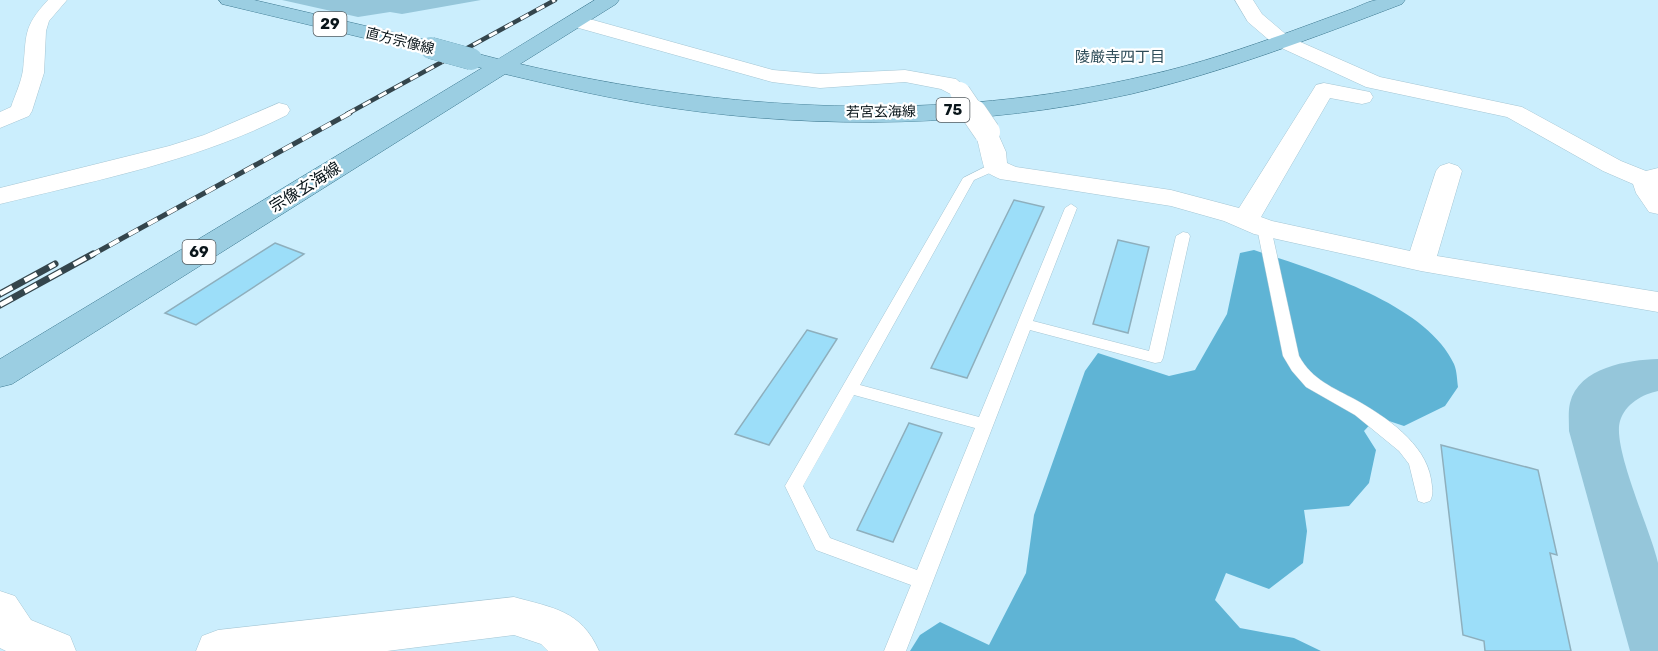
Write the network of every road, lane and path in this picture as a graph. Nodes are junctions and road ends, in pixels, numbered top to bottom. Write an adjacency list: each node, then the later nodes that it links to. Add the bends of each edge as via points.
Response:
1 (58, 0): 11 (street, via 40,20 36,31 33,73 21,111)
2 (229, 0): 8 (main road, 直方宗像線 / 29, bridge)
3 (609, 0): 6 (main road, 宗像玄海線 / 69)
4 (1244, 0): 7 (street, via 1255,18)
5 (1395, 0): 7 (main road, 若宮玄海線 / 75)
6 (575, 21): 8 (main road, 宗像玄海線 / 69); 12 (street, bridge, via 772,76 820,81 905,76 948,84 960,92 987,132)
7 (1282, 41): 8 (main road, 若宮玄海線 / 75, via 1189,73 1128,88 1002,107 927,112 775,112 697,105); 14 (street, via 1374,82 1514,112 1612,166)
8 (500, 66): 23 (main road, 宗像玄海線 / 69)
9 (1362, 97): 18 (street, via 1324,90)
10 (279, 110): 15 (street, via 217,139 156,158)
11 (0, 121)
12 (995, 166): 18 (street, via 1009,174 1052,182 1156,194); 24 (lane, via 969,178)
13 (1449, 171): 20 (street)
14 (1652, 178): 16 (street, via 1649,194)
15 (0, 196)
16 (1658, 206)
17 (1071, 208): 22 (lane)
18 (1255, 223): 20 (street); 26 (lane, via 1298,371 1307,382 1360,411 1396,439 1418,461)
19 (1183, 236): 22 (lane, via 1155,358)
20 (1421, 262): 21 (street)
21 (1658, 302)
22 (1025, 324): 25 (lane)
23 (0, 375)
24 (849, 388): 25 (lane); 27 (lane, via 794,486 823,544)
25 (985, 425): 27 (lane)
26 (1424, 496)
27 (924, 581): 32 (lane)
28 (0, 610): 29 (street, via 15,634)
29 (54, 651)
30 (218, 651): 31 (street, via 514,616 555,628)
31 (577, 651)
32 (895, 651)

